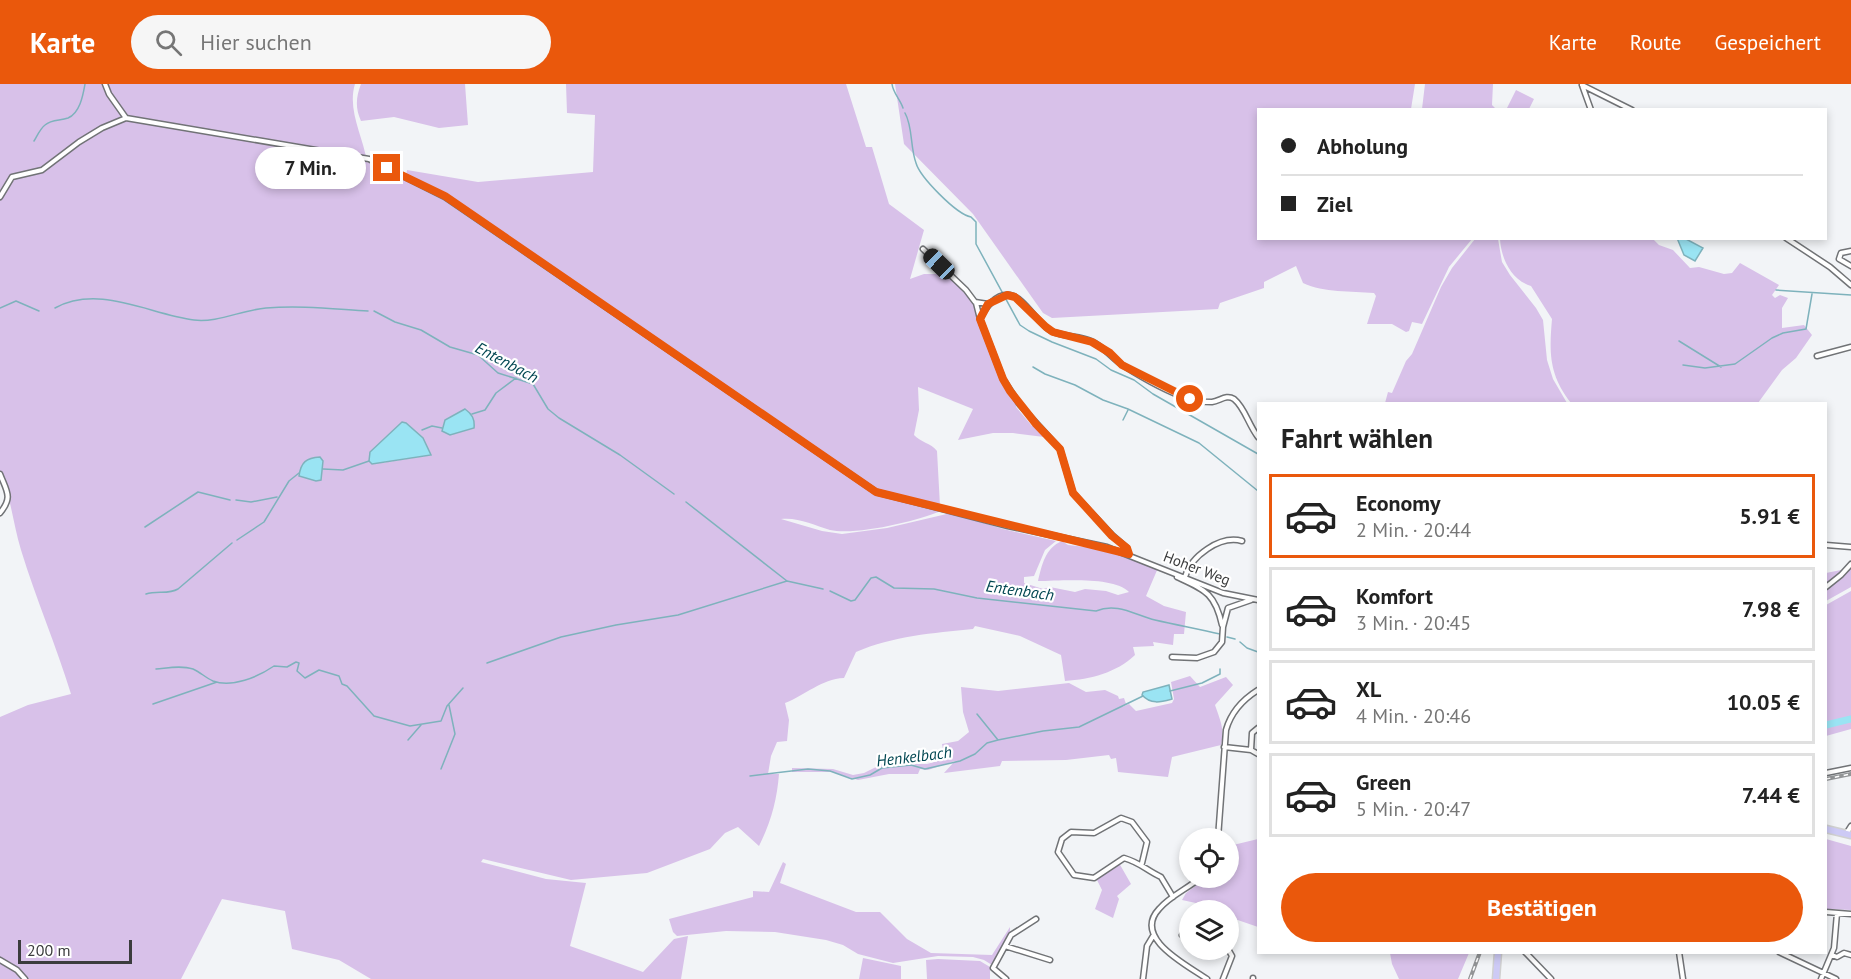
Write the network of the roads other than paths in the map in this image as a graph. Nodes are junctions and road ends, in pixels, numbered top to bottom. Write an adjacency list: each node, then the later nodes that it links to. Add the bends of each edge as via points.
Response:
1 (105, 84): 5 (street)
2 (1582, 84): 3 (street); 4 (street)
3 (1590, 108)
4 (1628, 108)
5 (126, 118): 6 (street, via 79,142 42,170 12,177); 23 (street, via 369,159 445,196 876,492)
6 (0, 197)
7 (1789, 240): 11 (street)
8 (923, 249): 12 (street)
9 (1851, 251): 10 (street, via 1841,254 1839,259)
10 (1851, 266)
11 (1851, 285)
12 (975, 302): 13 (street); 14 (street)
13 (988, 304): 14 (street); 17 (street, via 1005,296 1015,297 1053,332 1092,342 1122,365 1190,399 1213,402 1232,398 1244,409)
14 (980, 319): 23 (street, via 1010,391 1060,449 1073,493)
15 (1851, 347): 16 (street)
16 (1817, 356)
17 (1257, 436)
18 (0, 474): 19 (street, via 9,502)
19 (0, 513)
20 (1242, 541): 26 (street, via 1218,542 1187,570)
21 (1827, 545): 22 (street)
22 (1851, 547)
23 (1129, 554): 25 (street, Hoher Weg)
24 (1851, 564): 27 (street)
25 (1172, 573): 26 (street, Hoher Weg); 30 (street, via 1210,594)
26 (1185, 577): 28 (street, Hoher Weg, via 1223,593)
27 (1827, 586)
28 (1257, 600): 29 (street)
29 (1228, 608): 30 (street); 31 (street)
30 (1219, 612): 31 (street)
31 (1223, 627): 32 (street, via 1222,642 1214,652 1202,658)
32 (1172, 657)
33 (1257, 691): 35 (street, via 1229,718)
34 (1257, 729): 36 (street, via 1252,733)
35 (1224, 747): 36 (street); 41 (street)
36 (1251, 750): 37 (street)
37 (1257, 753)
38 (1851, 768): 39 (street)
39 (1827, 773)
40 (1851, 825): 43 (street)
41 (1219, 828)
42 (1827, 829): 43 (main road)
43 (1848, 835)
44 (1142, 863): 44 (street, via 1124,858 1090,878 1074,875 1058,852 1062,839 1071,832 1094,833 1121,818 1132,822 1147,842); 46 (street, via 1150,873 1161,877)
45 (1186, 888): 46 (street)
46 (1173, 897): 51 (street, via 1158,910)
47 (1827, 912): 48 (street)
48 (1837, 913): 49 (street); 57 (street)
49 (1851, 914)
50 (1036, 919): 52 (street, via 1011,935)
51 (1153, 936): 65 (street, via 1147,946); 66 (street, via 1159,945)
52 (1005, 945): 60 (street); 64 (street, via 993,968)
53 (1498, 954): 68 (main road)
54 (1527, 954): 69 (street)
55 (1680, 954): 70 (street)
56 (1783, 954): 62 (street)
57 (1832, 955): 58 (street); 62 (street)
58 (1851, 955)
59 (0, 960): 63 (street)
60 (1050, 960)
61 (1230, 960): 67 (street)
62 (1824, 974): 71 (street); 72 (street)
63 (25, 979)
64 (1006, 979)
65 (1143, 979)
66 (1207, 979)
67 (1223, 979)
68 (1496, 979)
69 (1551, 979)
70 (1683, 979)
71 (1821, 979)
72 (1836, 979)

